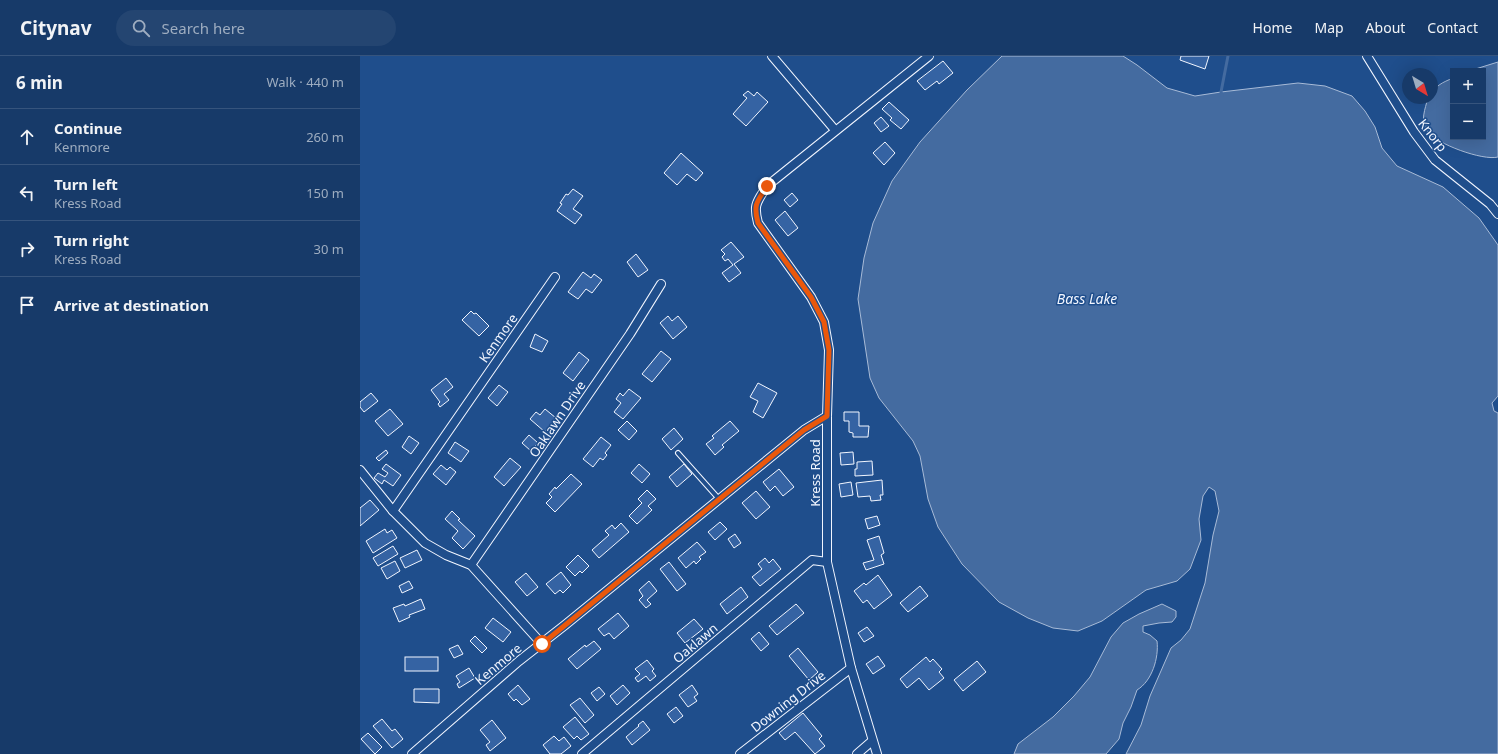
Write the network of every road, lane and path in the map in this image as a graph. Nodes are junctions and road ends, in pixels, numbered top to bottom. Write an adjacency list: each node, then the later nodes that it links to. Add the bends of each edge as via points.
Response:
1 (772, 56): 4 (street)
2 (929, 56): 4 (street, Kress Road)
3 (1367, 56): 5 (street, Knorp, via 1414,132 1436,160 1490,204)
4 (835, 130): 8 (street, Kress Road, via 767,186 754,210 758,223 811,297 824,322 829,350)
5 (1498, 214)
6 (555, 277): 12 (street, Kenmore)
7 (661, 284): 14 (street, Oaklawn Drive, via 630,334)
8 (827, 416): 11 (street, Kenmore, via 804,430); 13 (street, Kress Road)
9 (678, 453): 11 (lane)
10 (360, 470): 12 (street)
11 (719, 499): 15 (street, Kenmore)
12 (393, 511): 14 (street, via 426,543)
13 (827, 562): 16 (street, Kress Road); 19 (street, Oaklawn, via 812,560)
14 (471, 565): 15 (street)
15 (542, 644): 18 (street, Kenmore)
16 (851, 668): 17 (street, Kress Road); 20 (street, Downing Drive)
17 (872, 741): 21 (street); 22 (street, Kress Road)
18 (412, 754)
19 (582, 754)
20 (740, 754)
21 (857, 754)
22 (877, 754)

